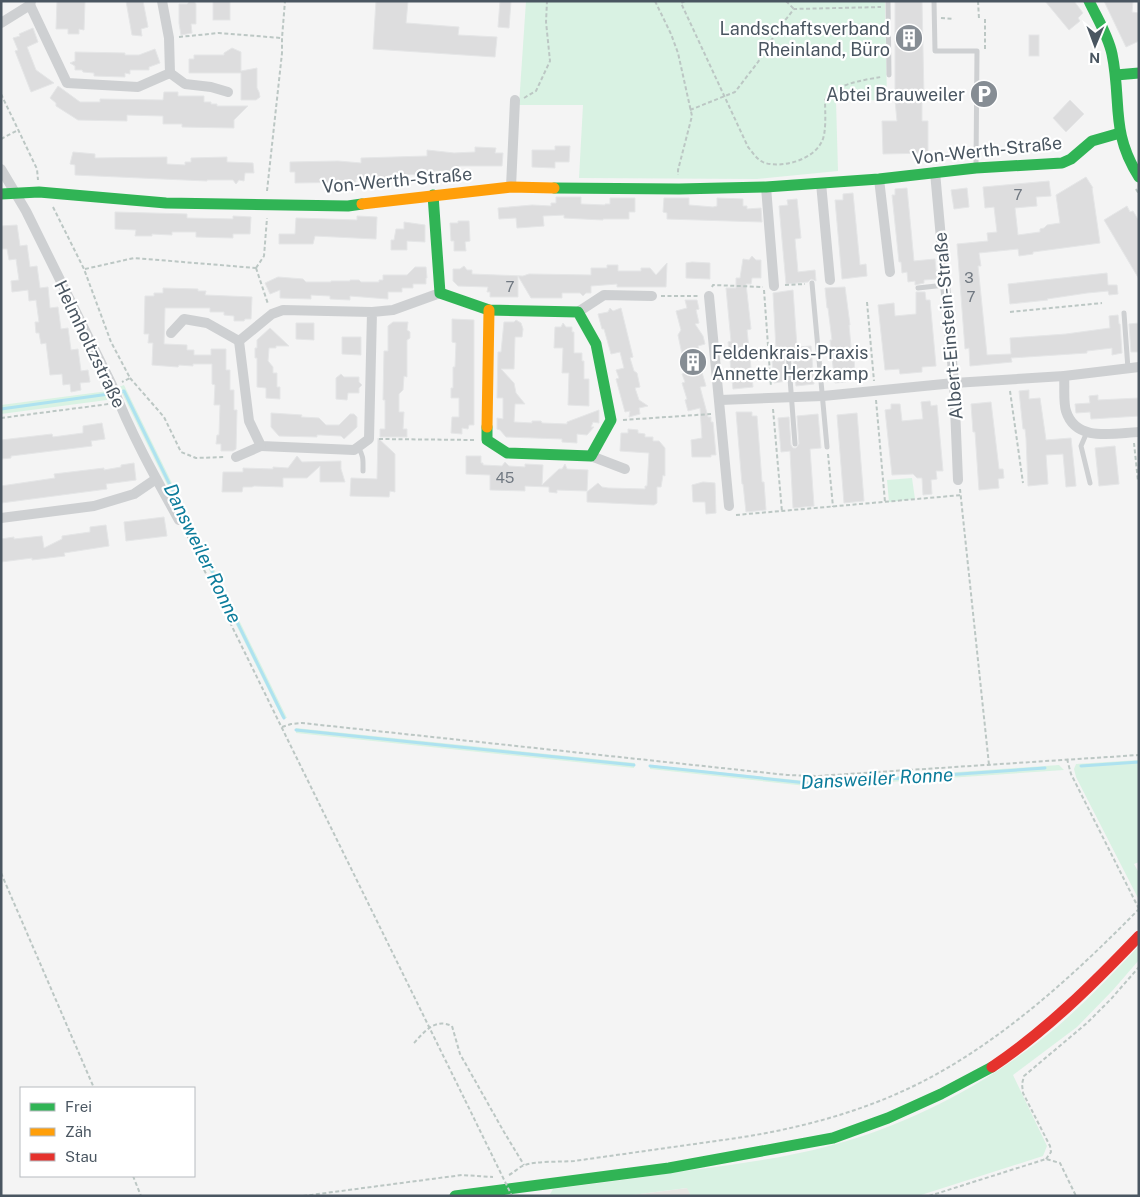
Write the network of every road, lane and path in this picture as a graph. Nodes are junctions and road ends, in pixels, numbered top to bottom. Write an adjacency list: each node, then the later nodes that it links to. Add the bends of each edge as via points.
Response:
1 (162, 1): 18 (street)
2 (285, 1): 19 (path)
3 (547, 1): 28 (path, via 550,62 536,91)
4 (655, 1): 29 (path, via 678,53)
5 (685, 1): 27 (path, via 681,3)
6 (786, 1): 12 (path)
7 (934, 1): 13 (lane)
8 (978, 1): 14 (path)
9 (1089, 1): 24 (street, via 1108,42)
10 (30, 3): 17 (street); 21 (street, via 67,83 138,87)
11 (888, 4): 12 (path); 23 (lane)
12 (794, 9): 27 (path, via 735,92)
13 (934, 18): 16 (path); 33 (lane, via 935,51 977,51)
14 (979, 18)
15 (985, 18): 20 (path)
16 (954, 19)
17 (1, 23)
18 (169, 38): 19 (path, via 219,33); 21 (street)
19 (282, 38): 47 (path)
20 (985, 51)
21 (170, 73): 25 (street, via 185,84)
22 (1139, 73): 24 (street)
23 (889, 75): 27 (path, via 845,86 829,94 825,100 823,141 807,158 784,163 765,163 755,157)
24 (1116, 75): 31 (street)
25 (228, 92)
26 (1, 94): 30 (path)
27 (724, 96): 29 (path)
28 (515, 100): 39 (street)
29 (690, 110): 41 (path, via 692,116 678,170)
30 (18, 130): 32 (path); 43 (path, via 38,169)
31 (1120, 133): 33 (street, Von-Werth-Straße, via 1095,140 1062,163); 35 (street, via 1125,152)
32 (1, 139)
33 (976, 168): 36 (street, Von-Werth-Straße)
34 (1, 169): 42 (street, Helmholtzstraße)
35 (1137, 171)
36 (935, 172): 37 (street, Von-Werth-Straße); 53 (street, Albert-Einstein-Straße)
37 (878, 178): 38 (street, Von-Werth-Straße); 50 (street)
38 (821, 183): 40 (street, Von-Werth-Straße); 51 (street)
39 (511, 187): 41 (street, Von-Werth-Straße); 45 (street, Von-Werth-Straße)
40 (766, 187): 41 (street, Von-Werth-Straße); 54 (street)
41 (679, 189)
42 (16, 192): 43 (street, Von-Werth-Straße); 44 (street, Von-Werth-Straße); 75 (street, Helmholtzstraße)
43 (39, 192): 47 (street, Von-Werth-Straße, via 166,203)
44 (1, 194)
45 (433, 195): 47 (street, Von-Werth-Straße, via 348,206); 56 (street)
46 (50, 201): 49 (path)
47 (266, 205): 48 (path, via 264,256)
48 (256, 268): 49 (path, via 134,258); 65 (path)
49 (84, 269): 72 (path, via 111,342)
50 (890, 272)
51 (830, 280)
52 (812, 283): 76 (lane)
53 (945, 285): 55 (lane); 74 (street, Albert-Einstein-Straße)
54 (769, 287): 78 (path)
55 (918, 288)
56 (440, 293): 60 (street); 61 (street, via 393,310)
57 (652, 296): 58 (path); 62 (street, via 604,295)
58 (709, 296): 79 (street)
59 (1102, 304): 63 (path)
60 (489, 310): 62 (street); 87 (street)
61 (372, 312): 65 (street, via 283,310); 86 (street)
62 (578, 312): 83 (street, via 596,344)
63 (1010, 312)
64 (1124, 313): 70 (lane)
65 (272, 314): 67 (street)
66 (171, 333): 67 (street, via 184,319 207,323)
67 (239, 341): 89 (street, via 248,422)
68 (788, 352): 77 (lane)
69 (1139, 368): 70 (street)
70 (1128, 369): 71 (street)
71 (1064, 376): 73 (street); 84 (street, via 1066,411 1072,423)
72 (130, 378): 75 (path); 93 (path, via 164,417 181,452 196,458)
73 (1008, 380): 74 (street); 99 (path)
74 (954, 383): 76 (street); 97 (street, Albert-Einstein-Straße)
75 (112, 385): 80 (street, Helmholtzstraße)
76 (823, 396): 77 (street); 91 (lane)
77 (791, 398): 78 (street); 88 (lane)
78 (772, 399): 79 (street); 104 (path)
79 (720, 400): 81 (street)
80 (119, 403): 82 (path); 96 (street, Helmholtzstraße)
81 (721, 413): 83 (path); 102 (street)
82 (1, 418)
83 (611, 420): 92 (street)
84 (1087, 432): 85 (street); 100 (lane, via 1081,446)
85 (1136, 432): 98 (path)
86 (369, 439): 87 (path); 90 (street)
87 (486, 440): 92 (street, via 507,453)
88 (795, 444)
89 (261, 446): 90 (street, via 354,450); 93 (street)
90 (358, 447): 95 (lane, via 364,458)
91 (828, 447): 103 (path)
92 (591, 456): 94 (street)
93 (236, 457)
94 (625, 469)
95 (363, 471)
96 (156, 479): 105 (street, via 134,494 94,506); 106 (street, Helmholtzstraße)
97 (958, 480): 101 (path)
98 (1138, 480)
99 (1022, 483)
100 (1090, 483)
101 (962, 495): 103 (path); 110 (path)
102 (729, 506): 104 (path, via 732,516)
103 (833, 507): 104 (path)
104 (782, 512)
105 (1, 518)
106 (179, 520): 107 (path)
107 (282, 727): 110 (path, via 302,723 787,775 862,774); 115 (path)
108 (1139, 755): 109 (path)
109 (1067, 760): 110 (path); 112 (path)
110 (989, 765)
111 (1, 873): 117 (path)
112 (1139, 909): 119 (path, via 1079,968 1016,1021 954,1064 889,1096 836,1117 788,1129 581,1160)
113 (1139, 936): 123 (street, via 1093,984 1022,1046 982,1073 888,1118 833,1138 669,1168)
114 (1139, 967): 118 (path, via 1087,1023 1024,1076 1024,1093 1050,1146)
115 (429, 1027): 116 (path); 119 (path, via 446,1022 452,1026 460,1054); 124 (path, bridge)
116 (414, 1042)
117 (94, 1087)
118 (1046, 1159): 125 (path); 126 (path, via 1060,1163)
119 (524, 1165): 122 (path, via 505,1177 462,1174)
120 (132, 1177): 121 (path)
121 (141, 1196)
122 (303, 1196)
123 (455, 1196)
124 (512, 1196)
125 (929, 1196)
126 (1076, 1196)

